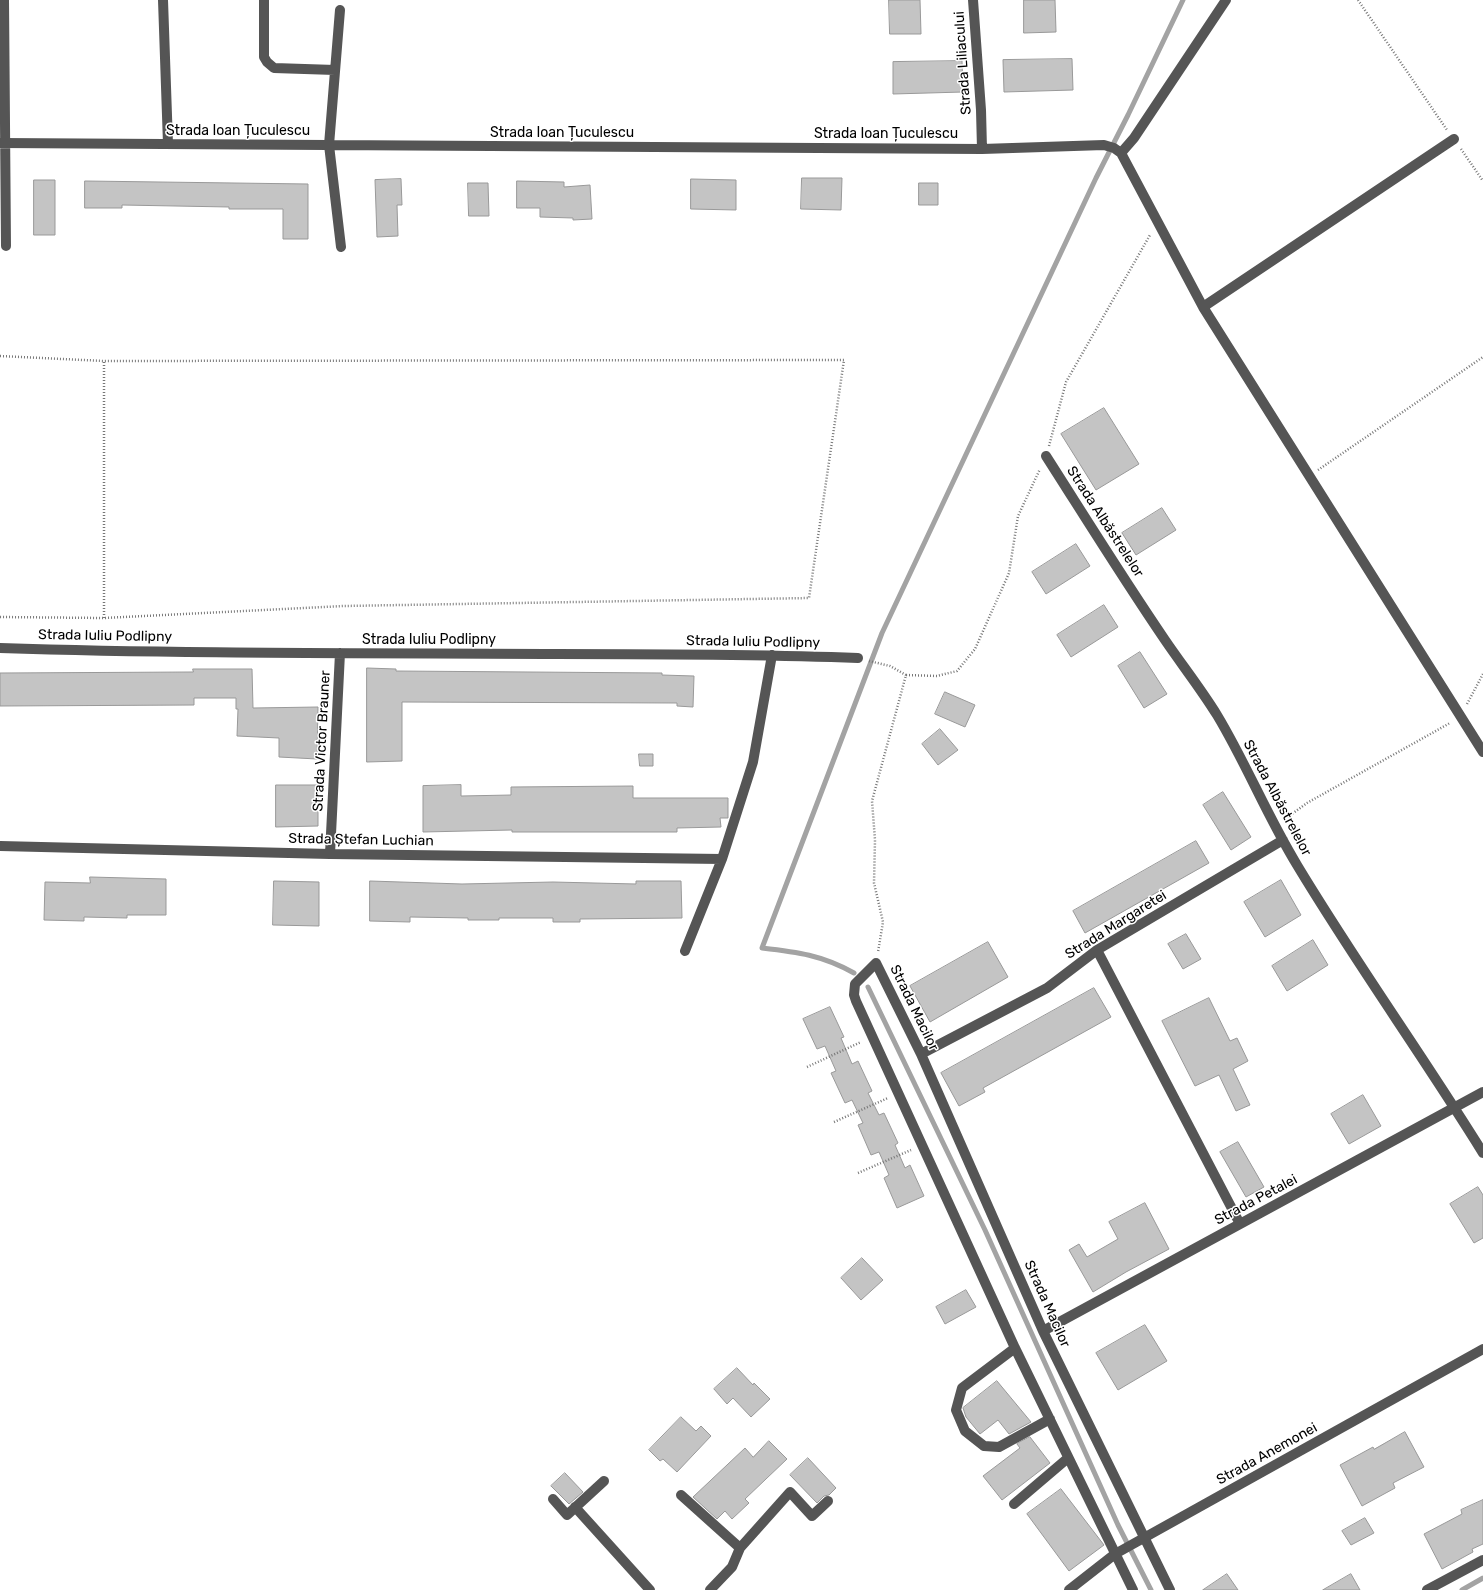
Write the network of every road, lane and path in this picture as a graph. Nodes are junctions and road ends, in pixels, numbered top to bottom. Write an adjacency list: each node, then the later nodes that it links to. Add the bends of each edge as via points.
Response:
1 (4, 0): 10 (street)
2 (163, 0): 11 (street)
3 (264, 0): 8 (street, via 264,57 267,62 274,68)
4 (973, 0): 13 (street, Strada Liliacului)
5 (1226, 0): 14 (street, via 1134,138)
6 (1358, 0): 9 (path)
7 (340, 10): 8 (street)
8 (335, 70): 12 (street)
9 (1454, 139): 15 (path); 18 (street)
10 (3, 144): 11 (street, Strada Ioan Țuculescu); 16 (street)
11 (168, 144): 12 (street, Strada Ioan Țuculescu)
12 (329, 145): 13 (street, Strada Ioan Țuculescu); 17 (street)
13 (982, 149): 14 (street, Strada Ioan Țuculescu, via 1104,145)
14 (1121, 153): 18 (street)
15 (1483, 181)
16 (6, 246)
17 (340, 248)
18 (1204, 307): 23 (street)
19 (0, 356): 21 (path)
20 (1483, 357): 23 (path)
21 (104, 361): 25 (path); 25 (path, via 844,360 809,598 344,606)
22 (1046, 456): 33 (street, Strada Albăstrelelor, via 1216,714)
23 (1309, 477): 31 (street)
24 (0, 617): 25 (path)
25 (104, 618)
26 (0, 648): 27 (street, Strada Iuliu Podlipny)
27 (340, 653): 28 (street, Strada Iuliu Podlipny); 36 (street, Strada Victor Brauner)
28 (772, 655): 29 (street, Strada Iuliu Podlipny); 37 (street, via 753,762)
29 (858, 658): 40 (path, via 890,666 906,675 872,801 875,840 874,883 884,922)
30 (1483, 674): 31 (path)
31 (1460, 717): 32 (street); 33 (path, via 1306,803)
32 (1483, 752)
33 (1276, 827): 34 (street, Strada Albăstrelelor)
34 (1283, 840): 38 (street, Strada Margaretei); 46 (street, Strada Albăstrelelor, via 1358,963)
35 (0, 846): 36 (street, Strada Ștefan Luchian)
36 (330, 854): 37 (street, Strada Ștefan Luchian)
37 (722, 859): 39 (street)
38 (1097, 950): 42 (street, Strada Margaretei, via 1046,988); 51 (street)
39 (685, 951)
40 (876, 963): 41 (street, Strada Macilor, via 855,984 854,994); 42 (street, Strada Macilor)
41 (873, 1037): 43 (path); 45 (street, Strada Macilor)
42 (921, 1054): 52 (street, Strada Macilor)
43 (807, 1067)
44 (1483, 1092): 46 (street, Strada Petalei)
45 (898, 1093): 47 (path); 48 (street, Strada Macilor)
46 (1455, 1108): 49 (street, Strada Albăstrelelor); 51 (street, Strada Petalei)
47 (834, 1122)
48 (922, 1145): 50 (path); 53 (street, Strada Macilor)
49 (1483, 1153)
50 (858, 1173)
51 (1240, 1224): 52 (street, Strada Petalei)
52 (1043, 1331): 63 (street, Strada Macilor)
53 (1015, 1348): 55 (street, Strada Macilor); 55 (street, via 962,1388 956,1410 965,1431 984,1446 999,1447)
54 (1483, 1349): 63 (street, Strada Anemonei)
55 (1050, 1419): 56 (street, Strada Macilor)
56 (1068, 1458): 61 (street); 65 (street, Strada Macilor)
57 (604, 1482): 62 (street)
58 (681, 1495): 64 (street)
59 (553, 1499): 62 (street, via 567,1515)
60 (828, 1501): 64 (street, via 812,1516 790,1492)
61 (1014, 1504)
62 (575, 1507): 67 (street)
63 (1141, 1540): 65 (street, Strada Anemonei); 71 (street, Strada Macilor)
64 (740, 1548): 68 (street, via 732,1567)
65 (1118, 1552): 69 (street, Strada Anemonei); 70 (street, Strada Macilor)
66 (1483, 1560): 72 (street)
67 (650, 1590)
68 (710, 1590)
69 (1070, 1590)
70 (1133, 1590)
71 (1170, 1590)
72 (1427, 1590)

